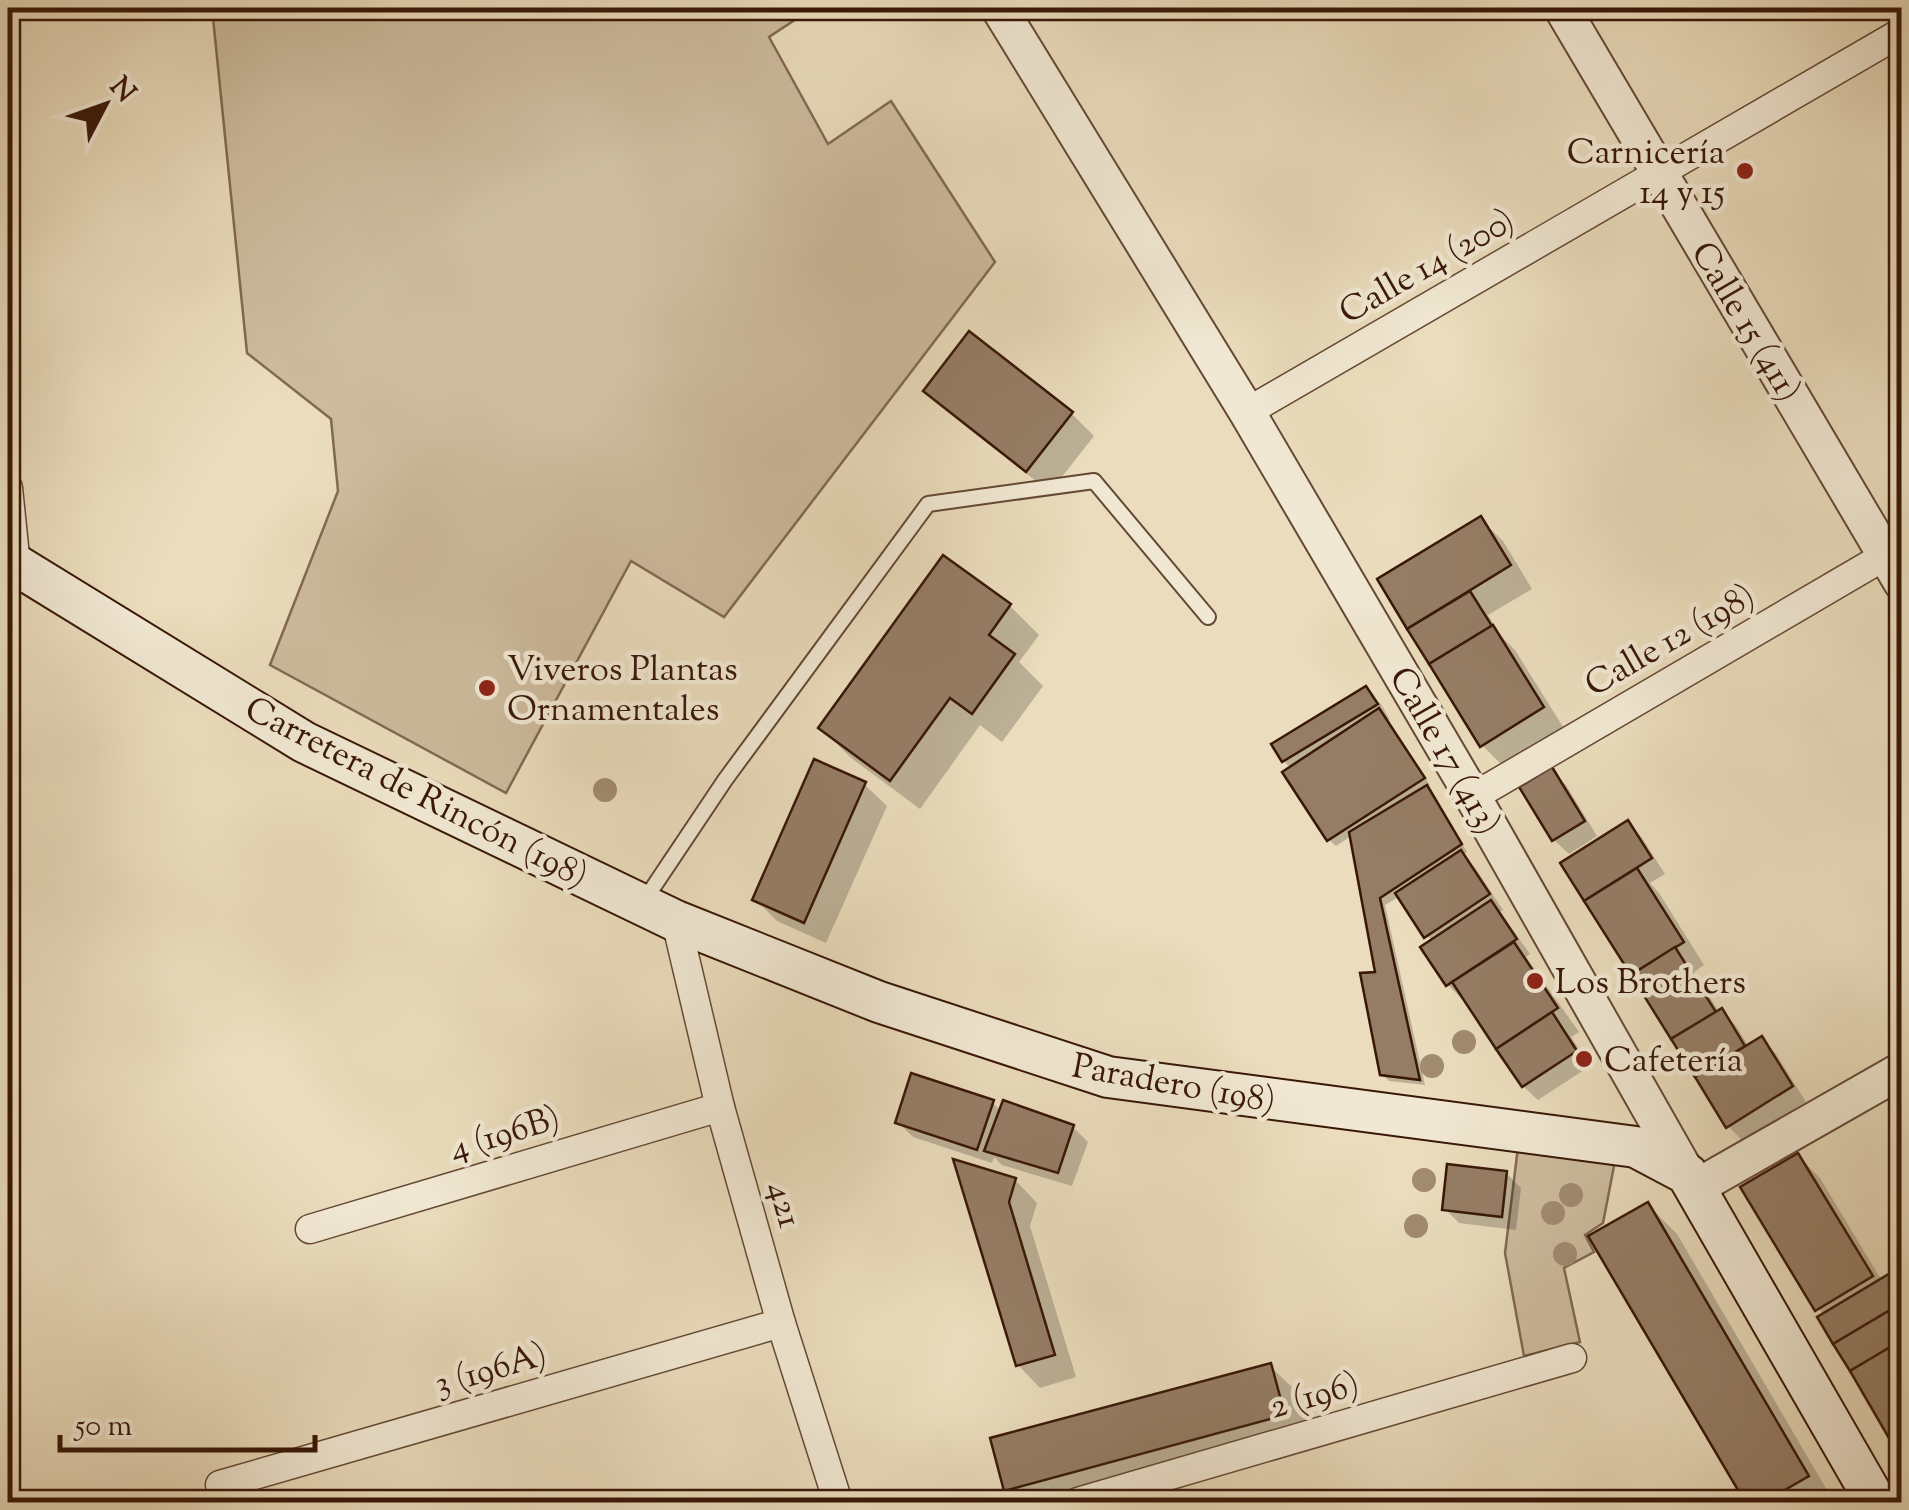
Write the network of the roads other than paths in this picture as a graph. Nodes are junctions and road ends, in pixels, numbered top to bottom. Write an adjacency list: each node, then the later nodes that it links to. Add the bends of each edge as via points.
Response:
1 (1000, 8): 5 (street, Calle 17 (413))
2 (1562, 8): 4 (street, Calle 15 (411))
3 (1902, 32): 4 (street, Calle 14 (200))
4 (1660, 174): 5 (street, Calle 14 (200)); 7 (street, Calle 15 (411))
5 (1247, 412): 10 (street, Calle 17 (413))
6 (8, 488): 8 (street)
7 (1896, 562): 10 (street, Calle 12 (198))
8 (12, 563): 11 (main road, Carretera de Rincón (198), via 304,742)
9 (1208, 617): 11 (lane, via 1094,481 928,504 725,780)
10 (1474, 797): 14 (street, Calle 17 (413))
11 (659, 913): 13 (street, 421); 14 (main road, Paradero (198), via 879,1002 1108,1077 1636,1148)
12 (1902, 1070): 14 (street)
13 (720, 1107): 15 (street, 4 (196B)); 16 (street, 421)
14 (1691, 1180): 21 (main road, Calle 17 (413))
15 (310, 1229)
16 (781, 1323): 18 (street, 3 (196A)); 19 (street, 421)
17 (1572, 1358): 20 (street, 2 (196))
18 (220, 1485)
19 (838, 1502)
20 (1078, 1502)
21 (1876, 1502)

